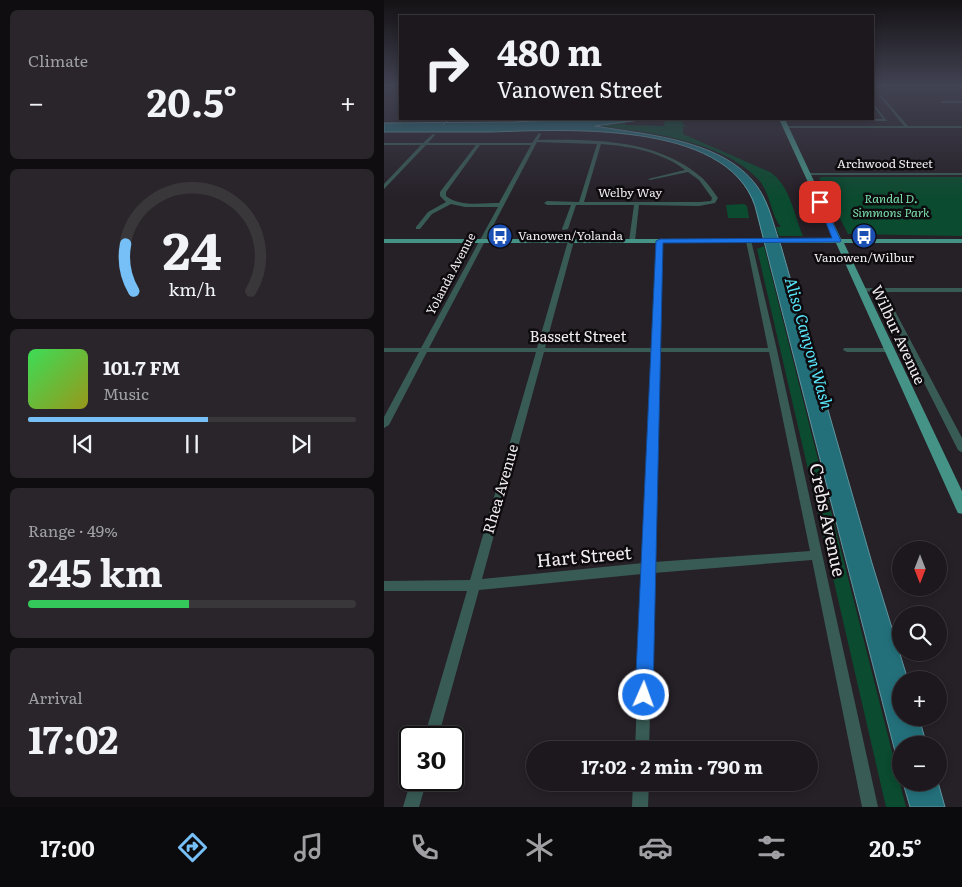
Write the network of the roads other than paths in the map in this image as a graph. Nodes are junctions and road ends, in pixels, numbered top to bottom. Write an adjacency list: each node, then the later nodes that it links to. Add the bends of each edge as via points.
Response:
1 (784, 124): 3 (main road, Wilbur Avenue)
2 (904, 124): 4 (street)
3 (786, 127): 4 (street); 13 (main road, Wilbur Avenue)
4 (907, 127): 5 (street)
5 (962, 127)
6 (433, 136): 10 (street)
7 (536, 139): 8 (street); 11 (street); 21 (street, Yolanda Avenue)
8 (601, 142): 12 (street, via 654,153); 19 (street)
9 (384, 144): 10 (street)
10 (425, 144): 11 (street); 16 (street)
11 (479, 144): 17 (street, via 443,192)
12 (690, 170): 15 (street); 20 (street, Welby Way, via 714,196 712,202)
13 (807, 174): 14 (street, Archwood Street); 30 (main road, Wilbur Avenue)
14 (962, 174)
15 (650, 179)
16 (384, 187)
17 (450, 202): 21 (street); 22 (street, via 430,213)
18 (547, 203): 19 (street, Welby Way)
19 (578, 203): 20 (street, Welby Way); 23 (street)
20 (637, 203): 27 (street)
21 (501, 205): 25 (street, Yolanda Avenue)
22 (418, 228)
23 (565, 229)
24 (384, 241): 25 (main road)
25 (482, 241): 26 (main road); 36 (street, Yolanda Avenue)
26 (571, 241): 27 (main road); 37 (street, Rhea Avenue)
27 (632, 241): 28 (main road)
28 (660, 241): 29 (main road); 38 (street)
29 (749, 241): 30 (main road); 39 (street, Crebs Avenue)
30 (837, 241): 31 (main road); 32 (main road, Wilbur Avenue)
31 (962, 241)
32 (860, 290): 33 (street); 41 (main road, Wilbur Avenue)
33 (880, 290): 34 (street); 43 (street)
34 (962, 290)
35 (384, 350): 36 (street, Bassett Street)
36 (423, 350): 37 (street, Bassett Street); 42 (street, Yolanda Avenue)
37 (540, 350): 38 (street, Bassett Street); 47 (street, Rhea Avenue)
38 (656, 350): 39 (street, Bassett Street); 46 (street)
39 (772, 350): 45 (street, Crebs Avenue)
40 (847, 350): 41 (street)
41 (888, 350): 44 (main road, Wilbur Avenue)
42 (384, 425)
43 (962, 450)
44 (962, 509)
45 (817, 555): 46 (street, Hart Street); 55 (street, Crebs Avenue)
46 (648, 568): 47 (street, Hart Street); 50 (street)
47 (474, 585): 48 (street, Hart Street); 49 (street, Rhea Avenue)
48 (384, 586)
49 (434, 726)
50 (642, 741)
51 (416, 791): 53 (street)
52 (641, 791): 54 (street)
53 (411, 807)
54 (640, 807)
55 (870, 807)

